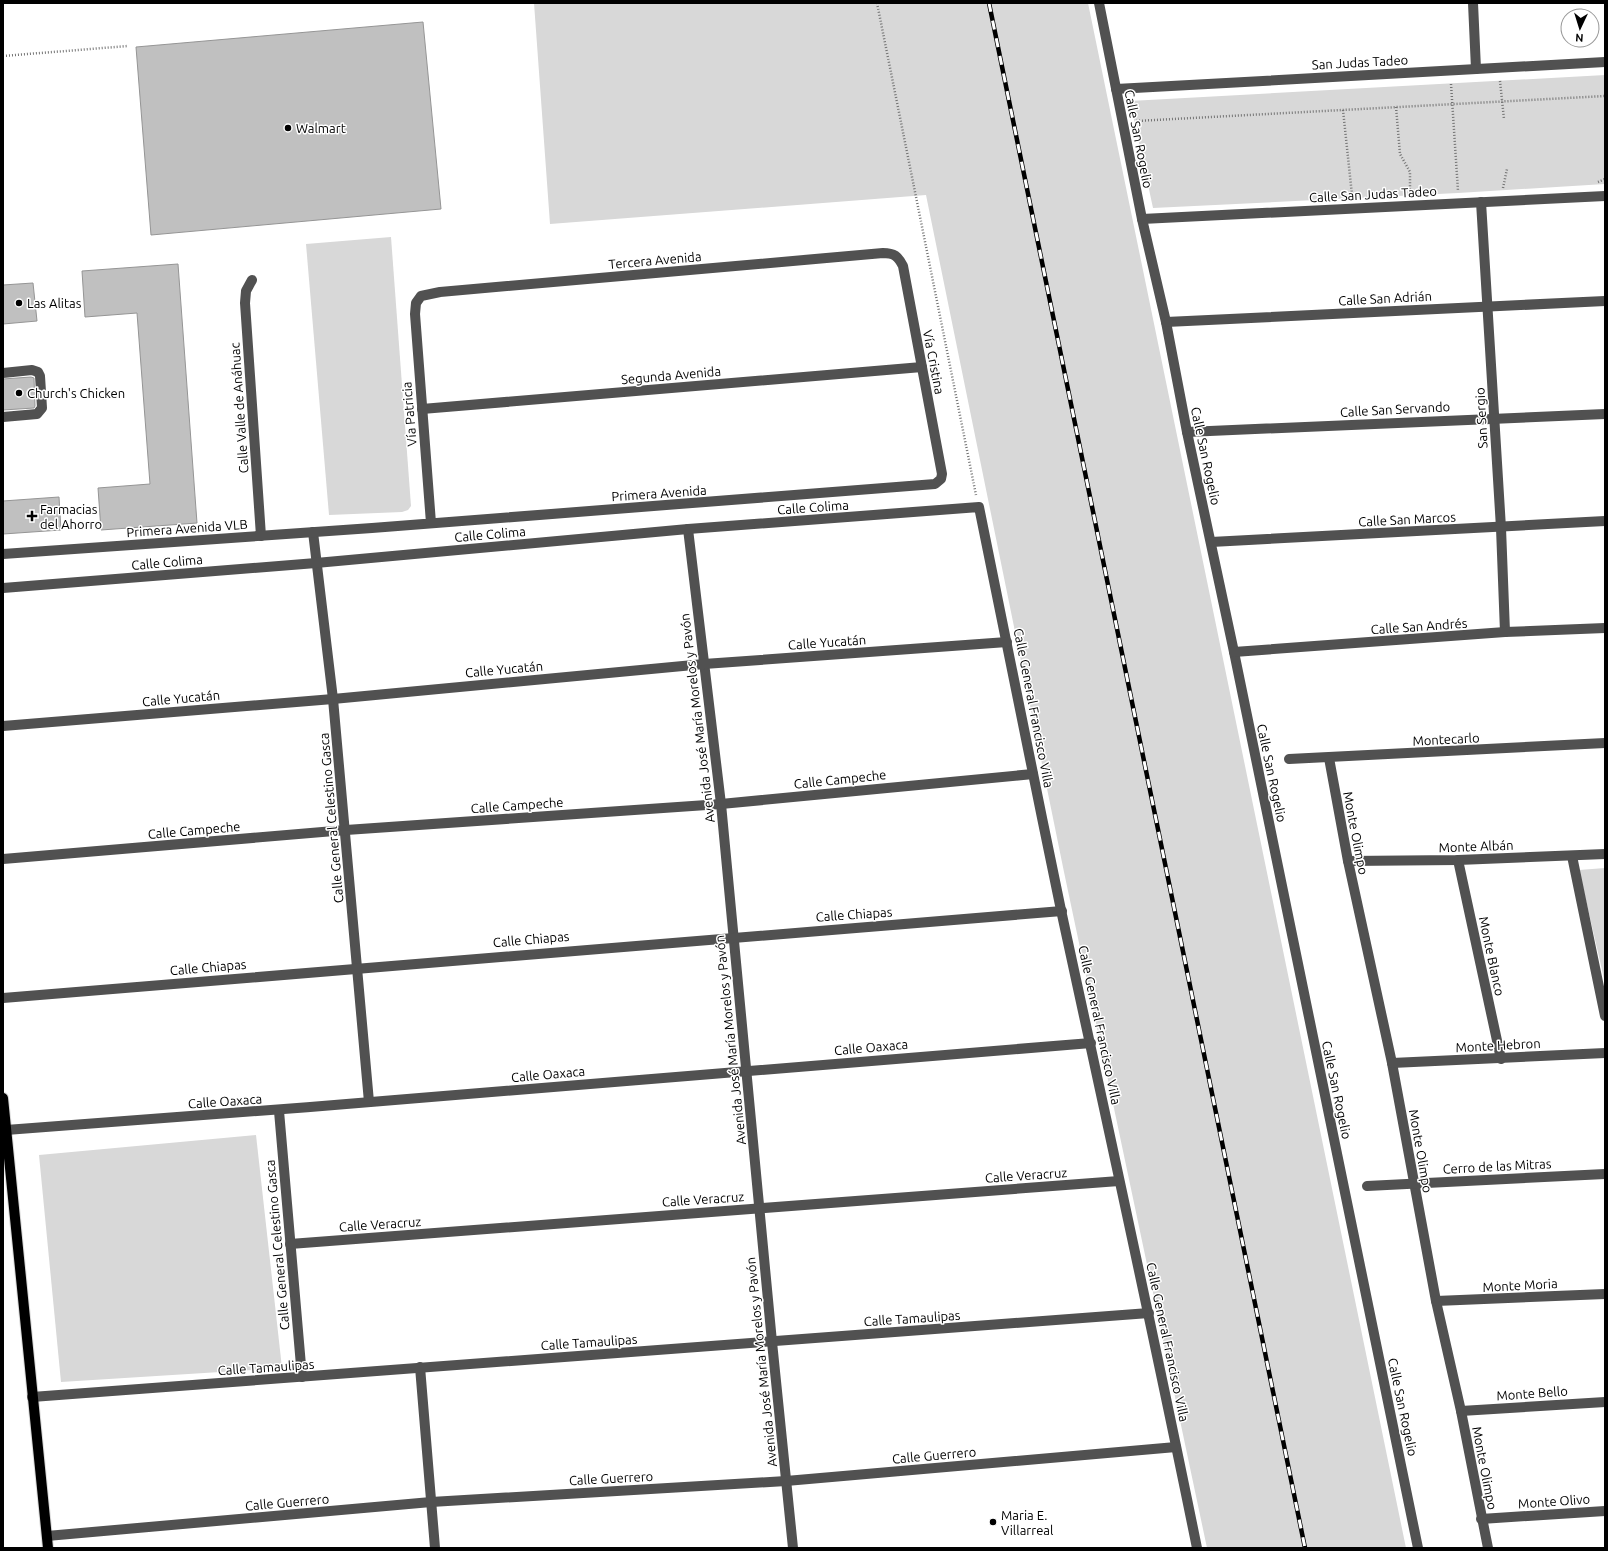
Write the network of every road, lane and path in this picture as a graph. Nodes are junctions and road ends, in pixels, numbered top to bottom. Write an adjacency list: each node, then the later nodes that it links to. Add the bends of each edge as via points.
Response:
1 (877, 3): 41 (path)
2 (1099, 3): 10 (street, Calle San Rogelio)
3 (1472, 3): 7 (street)
4 (128, 46): 5 (path)
5 (3, 56)
6 (1605, 62): 7 (street, San Judas Tadeo)
7 (1476, 69): 10 (street, San Judas Tadeo)
8 (1500, 81): 13 (path)
9 (1451, 83): 14 (path)
10 (1116, 88): 26 (street, Calle San Rogelio)
11 (1604, 96): 12 (path); 13 (path)
12 (1605, 101)
13 (1503, 102): 14 (path); 17 (path)
14 (1453, 103): 15 (path); 21 (path)
15 (1396, 107): 16 (path); 22 (path, via 1400,154 1411,175)
16 (1343, 110): 18 (path); 24 (path)
17 (1504, 119)
18 (1134, 121)
19 (1507, 169): 20 (path)
20 (1502, 191)
21 (1458, 193)
22 (1410, 195)
23 (1605, 196): 25 (street, Calle San Judas Tadeo)
24 (1352, 198)
25 (1481, 202): 26 (street, Calle San Judas Tadeo); 31 (street, San Sergio)
26 (1142, 219): 32 (street, Calle San Rogelio)
27 (898, 257): 30 (street, Tercera Avenida, via 883,253 440,292 421,296); 33 (street, Vía Cristina, via 902,266)
28 (252, 280): 48 (street, Calle Valle de Anáhuac, via 246,291 245,303)
29 (1605, 301): 31 (street, Calle San Adrián)
30 (416, 302): 35 (street, Vía Patricia)
31 (1488, 306): 32 (street, Calle San Adrián); 38 (street, San Sergio)
32 (1166, 322): 39 (street, Calle San Rogelio)
33 (922, 368): 35 (street, Segunda Avenida); 40 (street, Vía Cristina)
34 (3, 373): 37 (street, via 32,370 38,372 42,408 37,414)
35 (422, 409): 43 (street, Vía Patricia)
36 (1605, 414): 38 (street, Calle San Servando)
37 (3, 417)
38 (1494, 418): 39 (street, Calle San Servando); 45 (street, San Sergio)
39 (1187, 432): 49 (street, Calle San Rogelio)
40 (942, 474): 43 (street, Primera Avenida, via 935,484 926,485)
41 (979, 507): 46 (street, Calle Colima); 55 (street, Calle General Francisco Villa)
42 (1605, 521): 45 (street, Calle San Marcos)
43 (431, 523): 44 (street, Primera Avenida)
44 (372, 528): 47 (street, Primera Avenida VLB)
45 (1501, 528): 49 (street, Calle San Marcos); 54 (street, San Sergio)
46 (688, 529): 51 (street, Calle Colima); 57 (street, Avenida José María Morelos y Pavón)
47 (313, 532): 48 (street, Primera Avenida VLB); 51 (street, Calle General Celestino Gasca)
48 (261, 536): 50 (street, Primera Avenida VLB)
49 (1211, 542): 56 (street, Calle San Rogelio)
50 (3, 554)
51 (316, 563): 52 (street, Calle Colima); 58 (street, Calle General Celestino Gasca)
52 (3, 588)
53 (1605, 628): 54 (street, Calle San Andrés)
54 (1505, 632): 56 (street, Calle San Andrés)
55 (1007, 642): 57 (street, Calle Yucatán); 63 (street, Calle General Francisco Villa)
56 (1234, 652): 110 (street, Calle San Rogelio)
57 (704, 664): 58 (street, Calle Yucatán); 64 (street, Avenida José María Morelos y Pavón)
58 (333, 699): 59 (street, Calle Yucatán); 65 (street, Calle General Celestino Gasca)
59 (3, 726)
60 (1605, 743): 61 (street, Montecarlo)
61 (1329, 758): 62 (street, Montecarlo); 70 (street, Monte Olimpo)
62 (1289, 759)
63 (1033, 774): 64 (street, Calle Campeche); 71 (street, Calle General Francisco Villa)
64 (720, 804): 65 (street, Calle Campeche); 72 (street, Avenida José María Morelos y Pavón)
65 (346, 830): 68 (street, Calle Campeche); 73 (street, Calle General Celestino Gasca)
66 (1605, 854): 67 (street, Monte Albán)
67 (1572, 856): 69 (street, Monte Albán); 75 (street)
68 (3, 859)
69 (1458, 860): 70 (street, Monte Albán); 78 (street, Monte Blanco)
70 (1348, 861): 79 (street, Monte Olimpo)
71 (1062, 911): 72 (street, Calle Chiapas); 76 (street, Calle General Francisco Villa)
72 (732, 936): 73 (street, Calle Chiapas); 80 (street, Avenida José María Morelos y Pavón)
73 (358, 967): 74 (street, Calle Chiapas); 82 (street, Calle General Celestino Gasca)
74 (3, 998)
75 (1605, 1016)
76 (1091, 1043): 80 (street, Calle Oaxaca); 86 (street, Calle General Francisco Villa)
77 (1605, 1053): 78 (street, Monte Hebron)
78 (1501, 1059): 79 (street, Monte Hebron)
79 (1392, 1063): 87 (street, Monte Olimpo)
80 (746, 1070): 82 (street, Calle Oaxaca); 89 (street, Avenida José María Morelos y Pavón)
81 (3, 1098): 84 (main road)
82 (369, 1102): 83 (street, Calle Oaxaca)
83 (278, 1110): 84 (street, Calle Oaxaca); 90 (street, Calle General Celestino Gasca)
84 (5, 1130): 97 (main road)
85 (1605, 1174): 87 (street, Cerro de las Mitras)
86 (1119, 1181): 89 (street, Calle Veracruz); 93 (street, Calle General Francisco Villa)
87 (1413, 1184): 88 (street, Cerro de las Mitras); 92 (street, Monte Olimpo)
88 (1367, 1186)
89 (760, 1208): 90 (street, Calle Veracruz); 94 (street, Avenida José María Morelos y Pavón)
90 (290, 1244): 96 (street, Calle General Celestino Gasca)
91 (1605, 1294): 92 (street, Monte Moria)
92 (1436, 1301): 99 (street, Monte Olimpo)
93 (1149, 1313): 94 (street, Calle Tamaulipas); 100 (street, Calle General Francisco Villa)
94 (772, 1342): 95 (street, Calle Tamaulipas); 101 (street, Avenida José María Morelos y Pavón)
95 (420, 1368): 96 (street, Calle Tamaulipas); 102 (street)
96 (302, 1377): 97 (street, Calle Tamaulipas)
97 (32, 1397): 105 (main road)
98 (1605, 1402): 99 (street, Monte Bello)
99 (1461, 1411): 104 (street, Monte Olimpo)
100 (1176, 1447): 101 (street, Calle Guerrero); 109 (street, Calle General Francisco Villa)
101 (786, 1481): 102 (street, Calle Guerrero); 108 (street, Avenida José María Morelos y Pavón)
102 (431, 1502): 105 (street, Calle Guerrero); 107 (street)
103 (1605, 1510): 104 (street, Monte Olivo)
104 (1482, 1519): 111 (street, Monte Olimpo)
105 (47, 1536): 106 (main road)
106 (48, 1548)
107 (434, 1548)
108 (793, 1548)
109 (1197, 1548)
110 (1418, 1548)
111 (1488, 1548)

